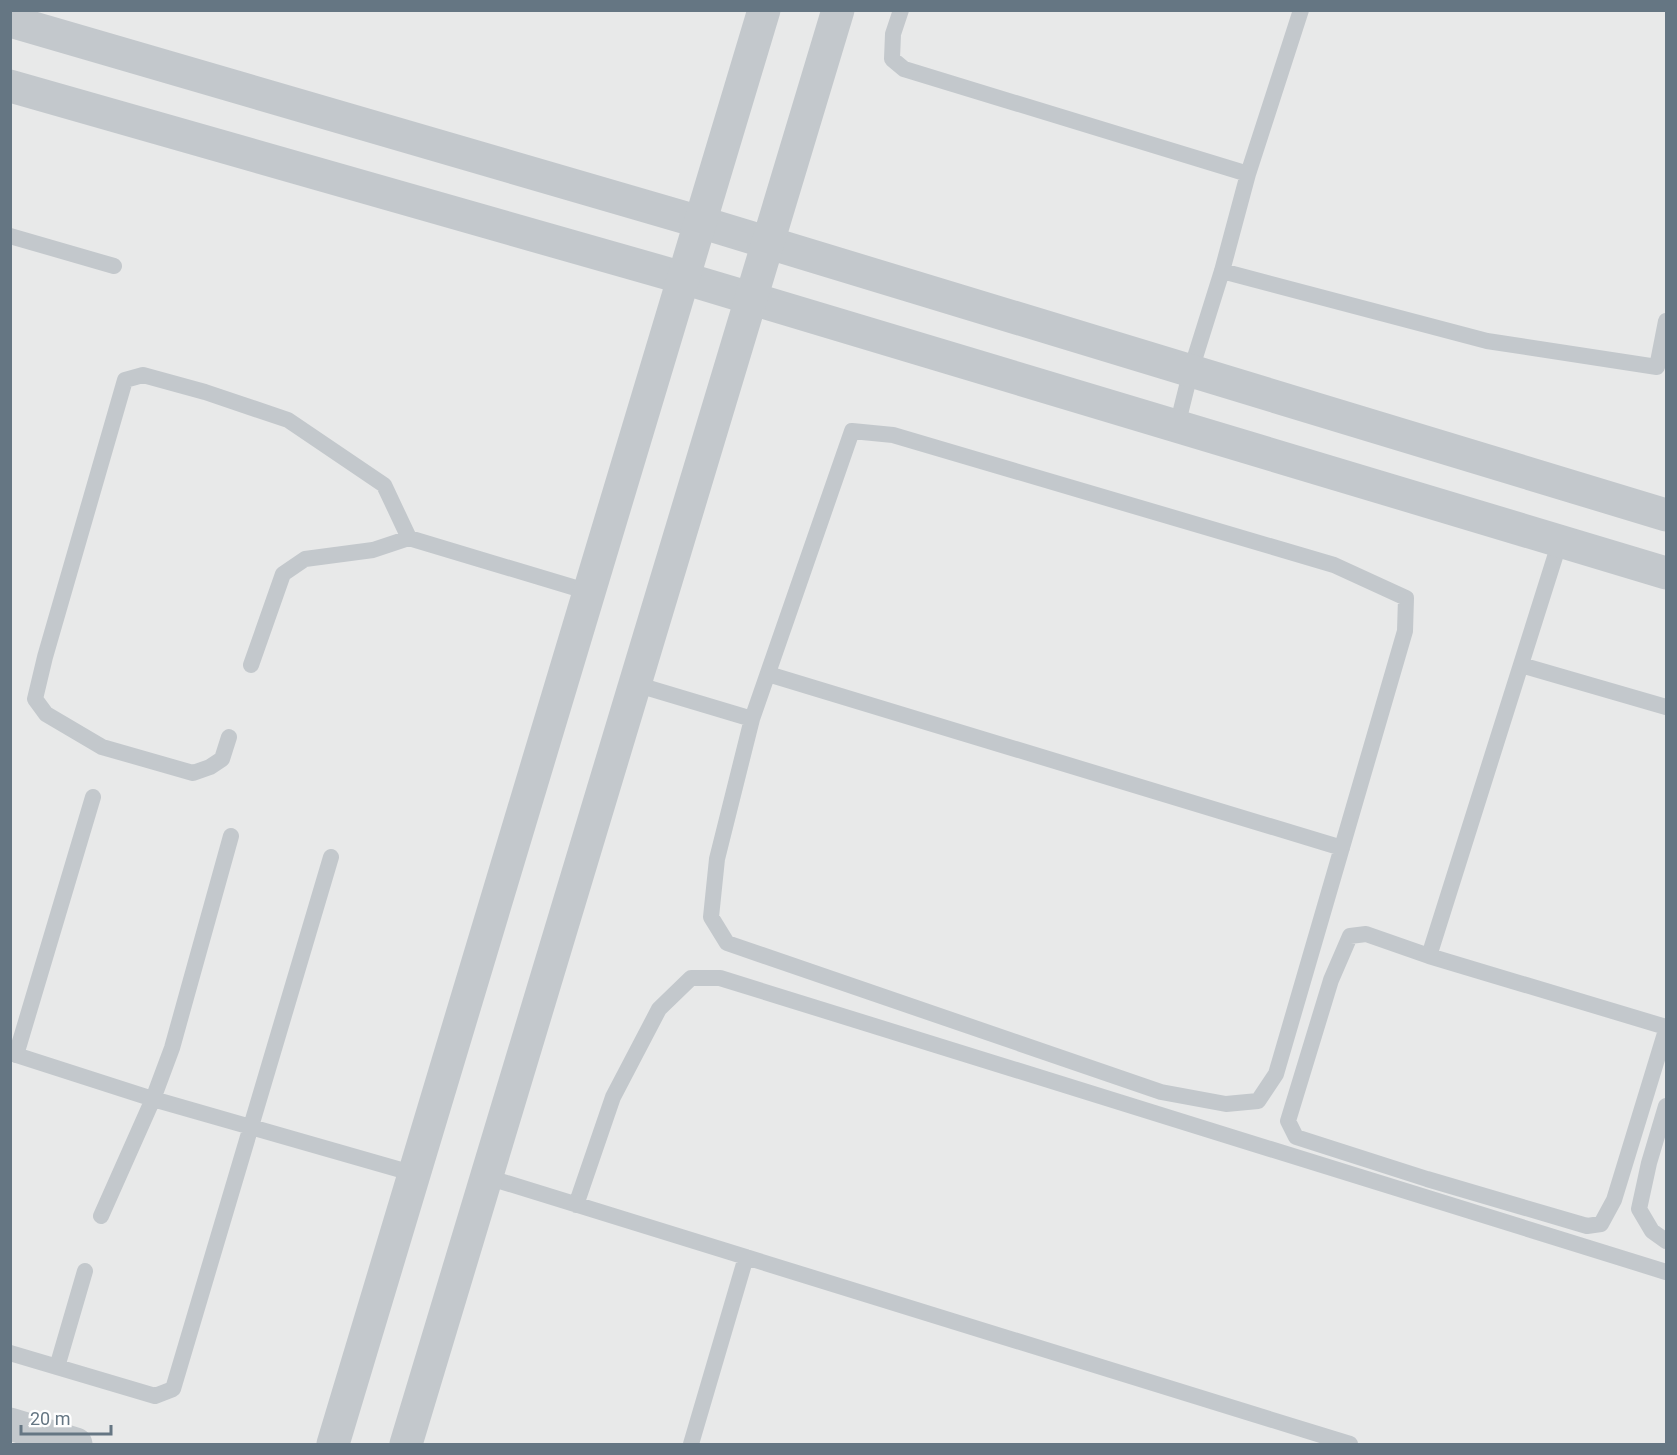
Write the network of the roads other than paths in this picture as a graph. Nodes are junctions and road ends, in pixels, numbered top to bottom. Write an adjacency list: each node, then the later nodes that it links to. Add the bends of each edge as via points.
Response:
1 (764, 10): 8 (street)
2 (838, 10): 10 (street)
3 (901, 10): 7 (lane, via 893,34 892,59 904,69)
4 (1301, 10): 7 (lane)
5 (10, 21): 8 (street)
6 (10, 86): 13 (street)
7 (1248, 174): 12 (lane)
8 (700, 222): 10 (street); 13 (street)
9 (10, 236): 11 (lane)
10 (769, 243): 14 (street); 17 (street)
11 (114, 266)
12 (1222, 271): 16 (lane, via 1487,341); 17 (lane)
13 (683, 278): 14 (street); 23 (street)
14 (751, 299): 18 (street); 27 (street)
15 (1666, 321): 16 (lane)
16 (1662, 368)
17 (1191, 370): 18 (lane); 19 (street)
18 (1176, 426): 21 (street)
19 (1666, 515)
20 (409, 538): 23 (lane); 25 (lane, via 373,550 304,559 282,574); 30 (lane, via 384,485 288,420 143,375 125,380 35,699 46,714 102,747 193,773 222,759)
21 (1560, 541): 22 (street); 24 (lane)
22 (1666, 573)
23 (589, 592): 41 (street)
24 (1521, 664): 28 (lane); 35 (lane)
25 (251, 665)
26 (768, 674): 29 (lane); 33 (lane); 33 (lane, via 852,431 893,435 1334,565 1406,598 1405,631)
27 (635, 684): 29 (lane); 42 (street)
28 (1666, 707)
29 (752, 719): 33 (lane, via 716,871 711,917 727,943 1161,1092 1226,1104 1258,1101 1276,1074)
30 (229, 737)
31 (93, 797): 37 (lane)
32 (231, 836): 38 (lane, via 172,1047)
33 (1342, 848)
34 (331, 857): 40 (lane)
35 (1429, 956): 36 (lane); 36 (lane, via 1366,934 1350,936 1331,980 1294,1098 1288,1121 1296,1137 1587,1226 1601,1224 1614,1200)
36 (1666, 1029)
37 (13, 1054): 38 (lane)
38 (153, 1099): 40 (lane); 44 (lane)
39 (1666, 1106): 45 (lane, via 1639,1209 1652,1231)
40 (252, 1127): 41 (lane); 50 (lane, via 173,1389 155,1396)
41 (415, 1174): 53 (street)
42 (487, 1177): 43 (lane); 54 (street)
43 (576, 1205): 46 (lane); 48 (lane, via 613,1097 659,1009 692,978 720,978)
44 (101, 1216)
45 (1666, 1241)
46 (746, 1257): 55 (lane); 56 (lane)
47 (85, 1271): 50 (lane)
48 (1666, 1272)
49 (10, 1353): 50 (lane)
50 (57, 1367)
51 (10, 1424): 52 (street)
52 (76, 1444)
53 (333, 1444)
54 (406, 1444)
55 (691, 1444)
56 (1350, 1444)

